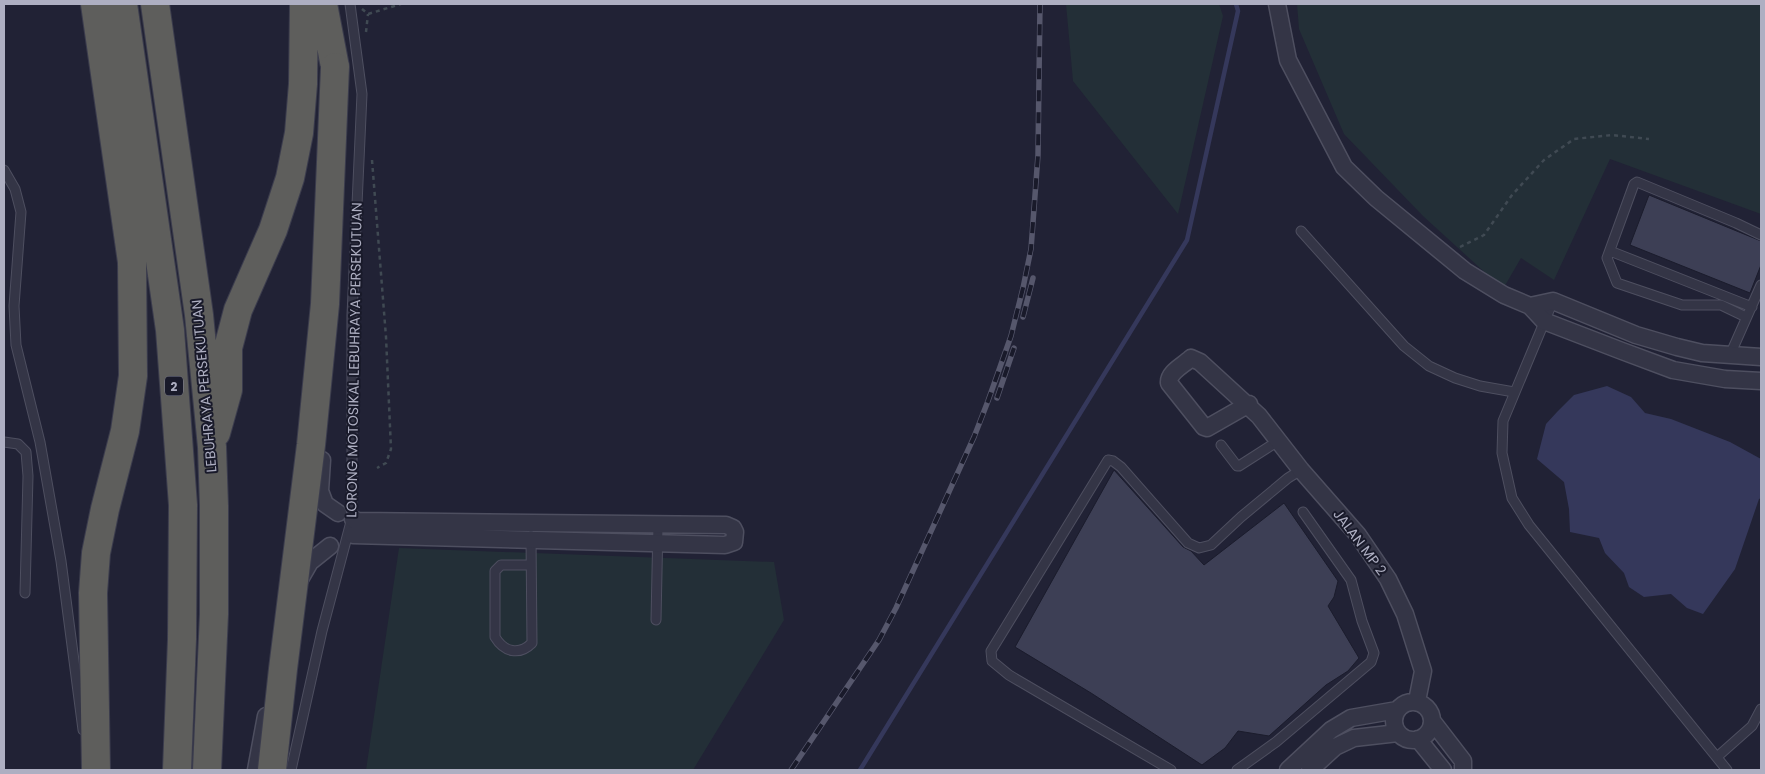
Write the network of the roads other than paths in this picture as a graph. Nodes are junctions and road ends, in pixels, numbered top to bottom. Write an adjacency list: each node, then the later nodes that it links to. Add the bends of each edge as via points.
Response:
1 (95, 4): 45 (highway, via 132,262 133,376 125,431 96,552)
2 (123, 4): 47 (highway, 2, via 170,330 183,505)
3 (155, 4): 25 (highway, LEBUHRAYA PERSEKUTUAN, via 199,315)
4 (1277, 4): 13 (street, via 1288,60 1344,166 1376,198 1465,270 1504,295)
5 (350, 5): 51 (lane, LORONG MOTOSIKAL LEBUHRAYA PERSEKUTUAN, via 362,94 352,315 352,518 322,631)
6 (317, 8): 25 (highway, via 290,178 273,230 238,310 228,348 228,390); 28 (street, via 339,34 343,70 337,266 320,491 324,504); 50 (highway, bridge, via 335,68 325,304)
7 (4, 170): 43 (lane, via 15,189 21,212 14,306 16,344 40,442 61,561)
8 (1301, 232): 20 (lane, via 1404,346 1429,366 1480,386)
9 (1761, 235): 10 (lane, via 1637,182)
10 (1610, 251): 14 (lane); 15 (lane, via 1607,258 1617,283 1682,305 1721,305)
11 (1761, 285): 14 (lane)
12 (1553, 301): 13 (street); 16 (lane); 17 (street, via 1636,335 1702,353)
13 (1530, 306): 16 (street)
14 (1752, 307): 15 (lane)
15 (1746, 317): 17 (lane)
16 (1544, 321): 19 (street, via 1673,370); 20 (lane)
17 (1730, 354): 18 (street)
18 (1761, 356)
19 (1761, 381)
20 (1514, 392): 44 (lane, via 1503,421 1502,453 1512,498 1529,526)
21 (1249, 404): 21 (street, JALAN MP 2, via 1197,359 1191,358 1168,380 1207,428); 22 (street, JALAN MP 2)
22 (1278, 441): 24 (lane, via 1239,466); 26 (street, JALAN MP 2)
23 (4, 442): 35 (lane, via 18,444 26,452)
24 (1220, 445)
25 (212, 448): 48 (highway, LEBUHRAYA PERSEKUTUAN, via 214,614)
26 (1301, 470): 37 (street, JALAN MP 2, via 1358,535 1388,579 1405,614 1423,671); 52 (lane, via 1211,545 1200,548 1188,543 1121,467 1108,460 991,651 992,661 1009,676)
27 (1303, 512): 53 (lane, via 1351,580 1374,653 1371,662 1276,742)
28 (338, 513)
29 (658, 524): 31 (street); 32 (lane); 32 (street, via 729,526 736,537 734,542 725,545)
30 (353, 527): 31 (street)
31 (531, 531): 32 (street); 34 (lane)
32 (658, 543): 36 (lane)
33 (330, 546): 49 (street, via 310,562 298,584 279,645)
34 (531, 565): 34 (lane, via 532,643 526,649 508,650 495,637 495,571 501,565)
35 (26, 593)
36 (656, 620)
37 (1417, 701): 39 (street, via 1402,704); 40 (street, via 1429,709)
38 (1761, 709): 44 (lane, via 1752,726)
39 (1398, 710): 41 (street, via 1394,717); 54 (street, via 1352,718 1331,730)
40 (1433, 722): 42 (street, via 1428,733); 57 (street, via 1463,761)
41 (1398, 733): 42 (street, via 1407,739); 55 (street, via 1354,738 1335,747)
42 (1418, 739): 56 (street)
43 (84, 740)
44 (1717, 757): 58 (lane)
45 (92, 765): 46 (lane)
46 (88, 770)
47 (177, 770)
48 (208, 770)
49 (256, 770)
50 (272, 770)
51 (291, 770)
52 (1171, 770)
53 (1237, 770)
54 (1288, 770)
55 (1310, 770)
56 (1444, 770)
57 (1463, 770)
58 (1727, 770)

